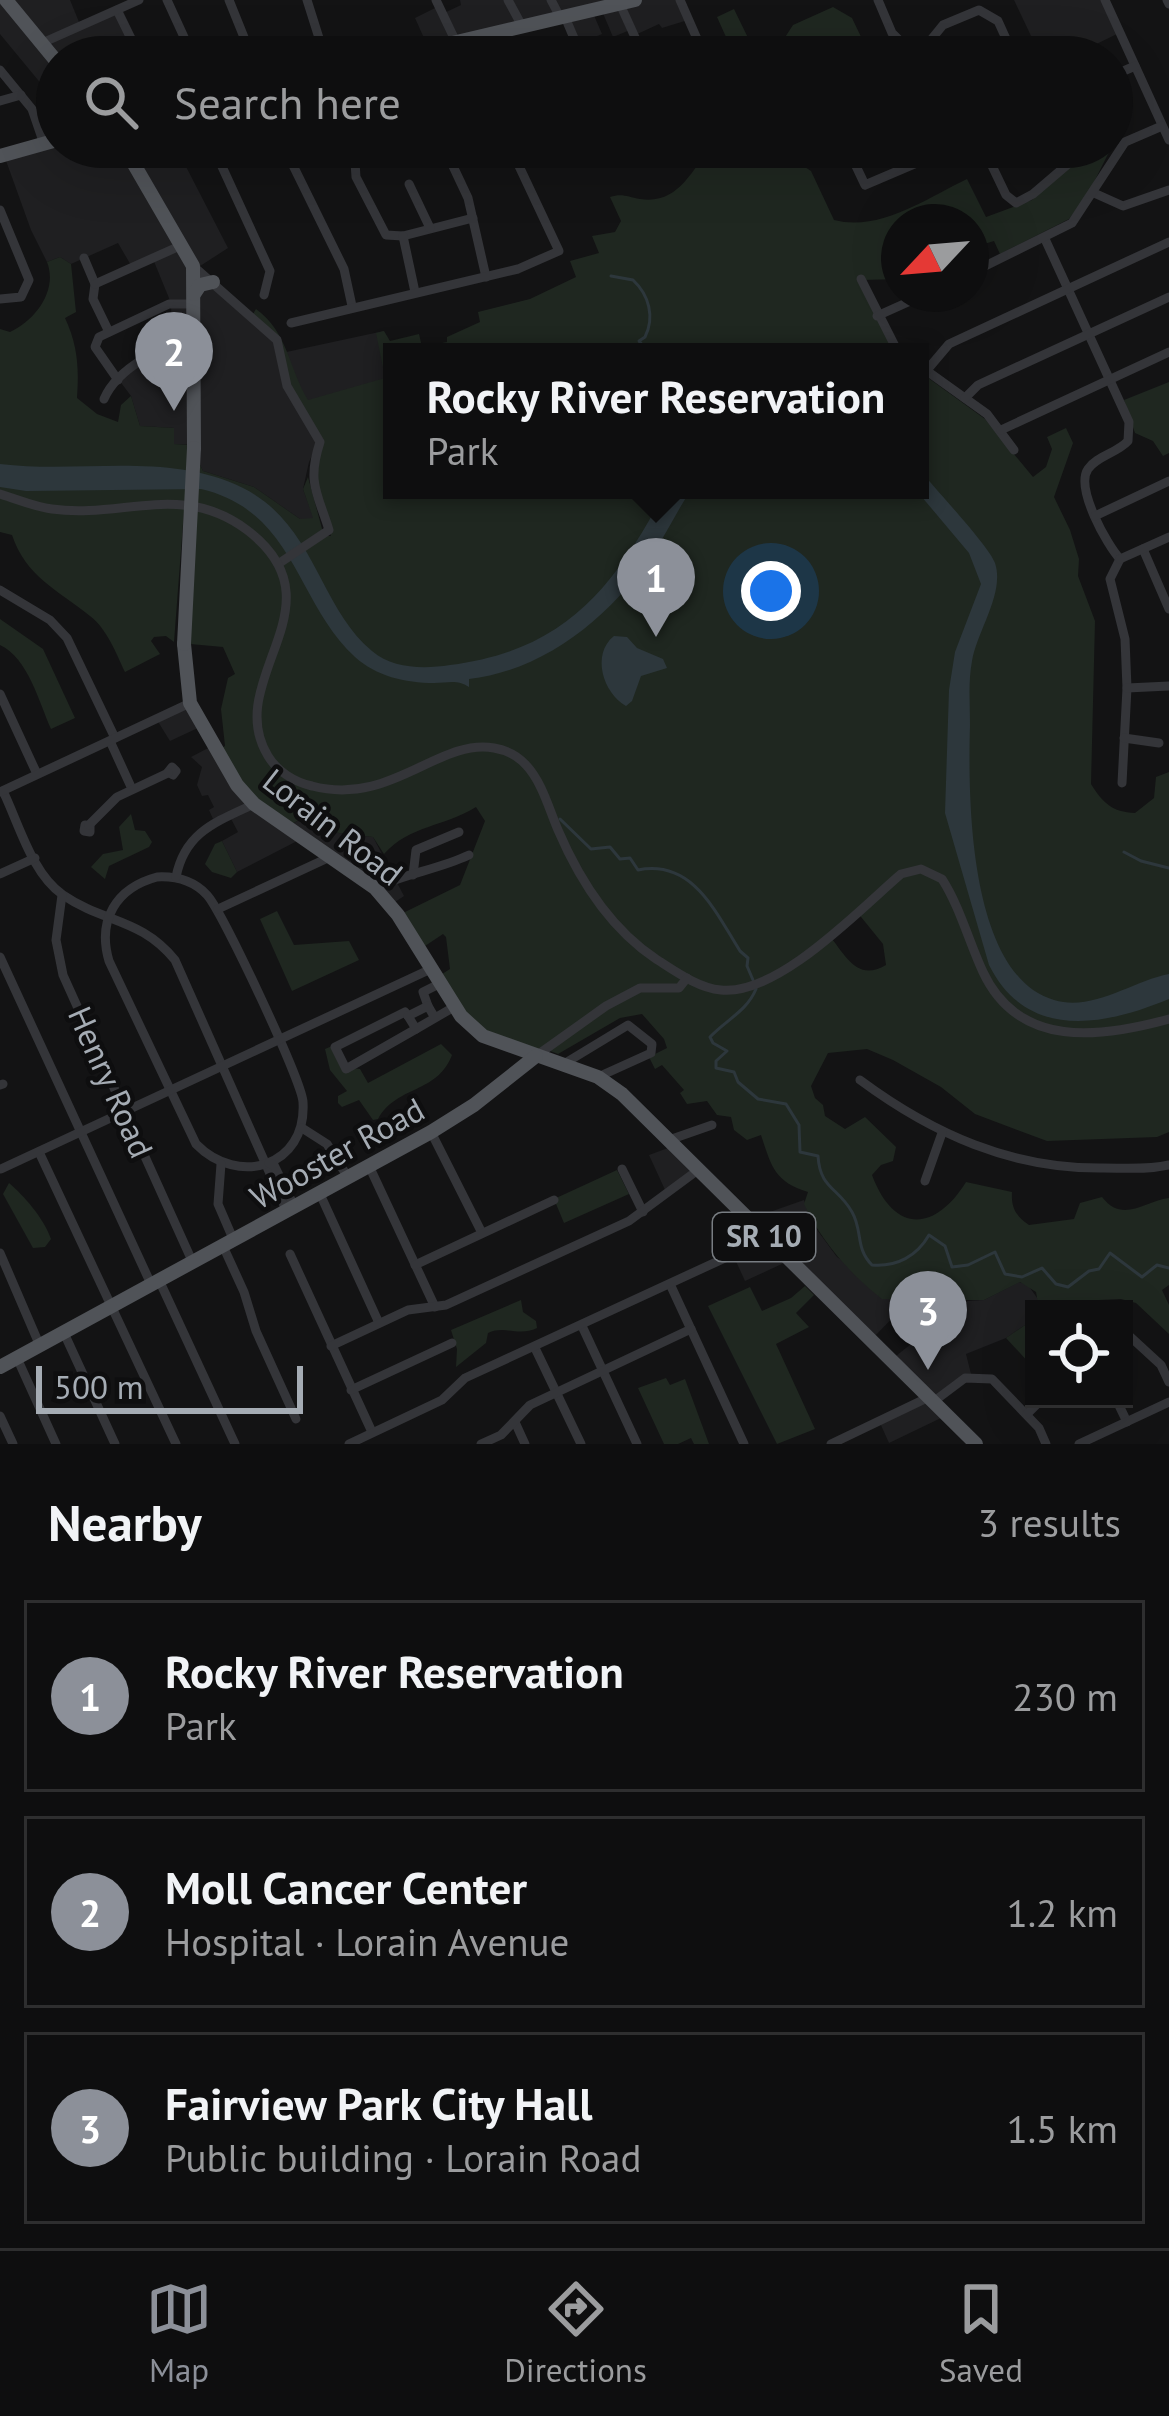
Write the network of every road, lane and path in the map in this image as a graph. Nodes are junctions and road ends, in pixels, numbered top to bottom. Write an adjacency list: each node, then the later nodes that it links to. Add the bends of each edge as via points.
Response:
1 (139, 0): 13 (street)
2 (167, 0): 18 (street)
3 (229, 0): 19 (street)
4 (307, 0): 20 (street)
5 (436, 0): 21 (street)
6 (508, 0): 15 (street)
7 (551, 0): 14 (street)
8 (680, 0): 25 (street)
9 (878, 0): 26 (street)
10 (1105, 0): 29 (street)
11 (3, 1): 30 (main road)
12 (624, 1): 14 (main road); 24 (street)
13 (117, 10): 16 (street); 17 (street)
14 (562, 17): 15 (main road); 23 (street)
15 (522, 26): 22 (main road)
16 (58, 36)
17 (130, 36)
18 (183, 36)
19 (244, 36)
20 (318, 36)
21 (456, 36)
22 (488, 36)
23 (572, 36)
24 (636, 36)
25 (696, 36)
26 (896, 36)
27 (934, 36): 28 (street, via 970,11 987,12)
28 (1003, 36)
29 (1121, 36)
30 (36, 37)
31 (1133, 62): 32 (street)
32 (1135, 66): 37 (street)
33 (0, 70): 34 (street)
34 (21, 95): 35 (street); 38 (street)
35 (0, 101)
36 (1169, 103): 37 (street)
37 (1155, 109): 39 (street)
38 (36, 118)
39 (1162, 126): 40 (street); 41 (street)
40 (1133, 139)
41 (1169, 140)
42 (36, 146): 43 (main road)
43 (0, 156)
44 (136, 168): 64 (main road, SR 10)
45 (223, 168): 74 (street, via 270,271)
46 (294, 168): 78 (street, via 344,269)
47 (356, 168): 61 (street, via 380,227)
48 (454, 168): 59 (street)
49 (520, 168): 68 (street, via 559,251)
50 (857, 168): 51 (street, via 865,184)
51 (903, 168)
52 (993, 168): 53 (street, via 1016,203)
53 (1063, 168)
54 (1107, 168): 57 (street)
55 (409, 184): 60 (street)
56 (1169, 190): 57 (street, via 1124,206)
57 (1094, 194): 62 (street, via 1072,224)
58 (0, 210): 76 (street, via 29,280 14,300)
59 (473, 218): 60 (street); 68 (street)
60 (430, 228): 61 (street)
61 (403, 236): 73 (street)
62 (1045, 239): 66 (street); 72 (street)
63 (1169, 242): 72 (street)
64 (182, 245): 67 (main road, SR 10); 71 (street)
65 (84, 258): 71 (street)
66 (989, 265)
67 (193, 266): 70 (street); 77 (main road, SR 10)
68 (486, 277): 73 (street)
69 (861, 279): 80 (street)
70 (213, 282): 77 (main road, via 200,284); 101 (street, via 277,340 287,386 318,437 312,479 329,530)
71 (95, 284): 82 (street, via 93,299)
72 (1068, 288): 83 (street); 87 (street, via 949,344)
73 (415, 292): 78 (street)
74 (264, 295)
75 (1169, 297): 83 (street)
76 (0, 299)
77 (195, 299): 82 (street); 84 (main road, SR 10)
78 (352, 306): 81 (street)
79 (887, 312): 80 (street)
80 (878, 316): 85 (street)
81 (291, 323)
82 (109, 332): 89 (street, via 94,346)
83 (1089, 334): 90 (street); 91 (street)
84 (195, 343): 89 (street, via 168,345); 107 (main road, Lorain Road / SR 10, bridge, via 184,644)
85 (893, 343)
86 (1169, 352): 90 (street)
87 (929, 362)
88 (929, 372): 91 (street)
89 (118, 380): 92 (street)
90 (1110, 380): 93 (street); 97 (street, via 1130,431 1121,448 1088,470 1085,492)
91 (965, 398): 93 (street)
92 (104, 399)
93 (1001, 430): 94 (street)
94 (1014, 450)
95 (1169, 481): 97 (street)
96 (0, 494): 101 (street, via 51,509 199,506 249,531)
97 (1095, 516): 100 (street)
98 (1169, 537): 99 (street)
99 (1143, 549): 100 (street); 103 (street)
100 (1120, 559): 105 (street, via 1110,579)
101 (282, 562): 132 (street, via 287,611 258,713 260,738 277,767 309,785 347,790 399,780 476,747 511,754 536,778 609,916)
102 (0, 590): 110 (street, via 67,638)
103 (1169, 609)
104 (1169, 686): 105 (street)
105 (1127, 688): 109 (street)
106 (0, 694): 108 (street)
107 (190, 703): 110 (street); 117 (main road, Lorain Road / SR 10)
108 (4, 716): 113 (street)
109 (1124, 738): 111 (street); 114 (street)
110 (113, 740): 113 (street); 115 (street)
111 (1159, 743)
112 (168, 773): 115 (street)
113 (38, 774): 116 (street)
114 (1122, 783)
115 (133, 789): 118 (street)
116 (2, 792): 122 (street)
117 (254, 803): 121 (main road, Lorain Road / SR 10); 125 (street, via 193,837)
118 (89, 825)
119 (459, 832): 124 (street, via 416,850)
120 (469, 855): 124 (street)
121 (330, 857): 126 (main road, Lorain Road / SR 10); 128 (street)
122 (35, 858): 123 (street); 127 (street)
123 (0, 874)
124 (413, 874): 126 (street)
125 (176, 877): 128 (street); 129 (street, via 133,886)
126 (375, 888): 131 (main road, Lorain Road / SR 10)
127 (62, 895): 129 (street); 147 (street, Henry Road, via 58,958)
128 (218, 909): 140 (street)
129 (108, 914): 142 (street, via 149,933 175,960); 146 (street, via 110,961)
130 (0, 957): 150 (street)
131 (433, 968): 133 (main road, Lorain Road / SR 10); 140 (street)
132 (687, 978): 138 (street, via 726,991 771,977 902,874 921,869 942,879 987,981 1031,1024 1093,1034); 141 (street, Wooster Road, via 679,988 640,988)
133 (441, 983): 134 (street, via 423,992); 135 (main road, Lorain Road / SR 10)
134 (428, 1006): 136 (street); 137 (street)
135 (454, 1007): 137 (street); 141 (main road, Lorain Road / SR 10, via 483,1036)
136 (408, 1016): 139 (street); 139 (street, via 335,1047 339,1058 346,1069)
137 (435, 1018): 139 (street)
138 (1169, 1019)
139 (416, 1029)
140 (278, 1040): 142 (street); 149 (street, via 302,1091)
141 (536, 1056): 143 (main road, Lorain Road / SR 10); 151 (main road, Wooster Road)
142 (224, 1064): 146 (street); 155 (street)
143 (562, 1065): 144 (main road, Lorain Road / SR 10); 144 (street, via 628,1025 652,1044 651,1053)
144 (598, 1077): 153 (main road, Lorain Road / SR 10)
145 (860, 1080): 152 (street)
146 (169, 1090): 147 (street); 156 (street, via 196,1144)
147 (123, 1111): 150 (street); 173 (street, Henry Road)
148 (712, 1125): 153 (street)
149 (302, 1128): 155 (street); 162 (street, via 327,1144)
150 (80, 1131): 154 (street); 175 (street)
151 (431, 1132): 158 (main road, Wooster Road); 168 (street)
152 (942, 1133): 157 (street, via 1035,1165); 163 (street)
153 (669, 1140): 161 (main road, Lorain Road / SR 10)
154 (39, 1152): 160 (street); 178 (street)
155 (268, 1163): 156 (street); 166 (street)
156 (221, 1165): 170 (street, via 218,1204)
157 (1169, 1165)
158 (370, 1168): 162 (main road, Wooster Road); 174 (street)
159 (622, 1168): 167 (street)
160 (1, 1169)
161 (698, 1169): 167 (street); 169 (main road, Lorain Road / SR 10)
162 (350, 1179): 164 (main road, Wooster Road)
163 (925, 1181)
164 (320, 1194): 166 (main road, Wooster Road); 179 (street)
165 (554, 1200): 168 (street)
166 (291, 1210): 170 (main road, Wooster Road)
167 (643, 1212): 177 (street)
168 (482, 1233): 174 (street)
169 (766, 1239): 176 (street); 194 (main road, Lorain Road / SR 10)
170 (228, 1244): 173 (main road, Wooster Road); 200 (street)
171 (0, 1253): 185 (street)
172 (290, 1254): 186 (street)
173 (193, 1263): 175 (main road, Wooster Road)
174 (416, 1265): 177 (street)
175 (155, 1282): 178 (main road, Wooster Road); 208 (street)
176 (670, 1284): 180 (street); 181 (street)
177 (435, 1307): 179 (street)
178 (110, 1308): 182 (main road, Wooster Road); 207 (street)
179 (379, 1323): 186 (street)
180 (582, 1326): 187 (street); 190 (street)
181 (691, 1329): 190 (street); 215 (street)
182 (64, 1333): 185 (main road, Wooster Road); 206 (street)
183 (1133, 1339): 191 (street)
184 (452, 1343): 192 (street)
185 (40, 1346): 188 (main road, Wooster Road)
186 (331, 1346): 192 (street)
187 (535, 1348): 193 (street); 203 (street)
188 (17, 1358): 189 (main road, Wooster Road); 205 (street)
189 (0, 1367)
190 (603, 1370): 193 (street); 214 (street)
191 (1169, 1382)
192 (351, 1390): 203 (street)
193 (556, 1391): 202 (street); 213 (street)
194 (930, 1400): 198 (street, via 984,1376); 216 (street); 217 (main road, Lorain Road / SR 10)
195 (1169, 1402): 201 (street)
196 (1033, 1408): 198 (street)
197 (1120, 1408): 201 (street)
198 (1027, 1414): 218 (street)
199 (0, 1415): 204 (street)
200 (296, 1419)
201 (1126, 1422): 219 (street)
202 (510, 1427): 211 (street); 212 (street)
203 (378, 1430): 209 (street); 210 (street)
204 (12, 1443)
205 (56, 1444)
206 (115, 1444)
207 (176, 1444)
208 (235, 1444)
209 (349, 1444)
210 (391, 1444)
211 (481, 1444)
212 (525, 1444)
213 (581, 1444)
214 (637, 1444)
215 (744, 1444)
216 (831, 1444)
217 (976, 1444)
218 (1046, 1444)
219 (1079, 1444)

